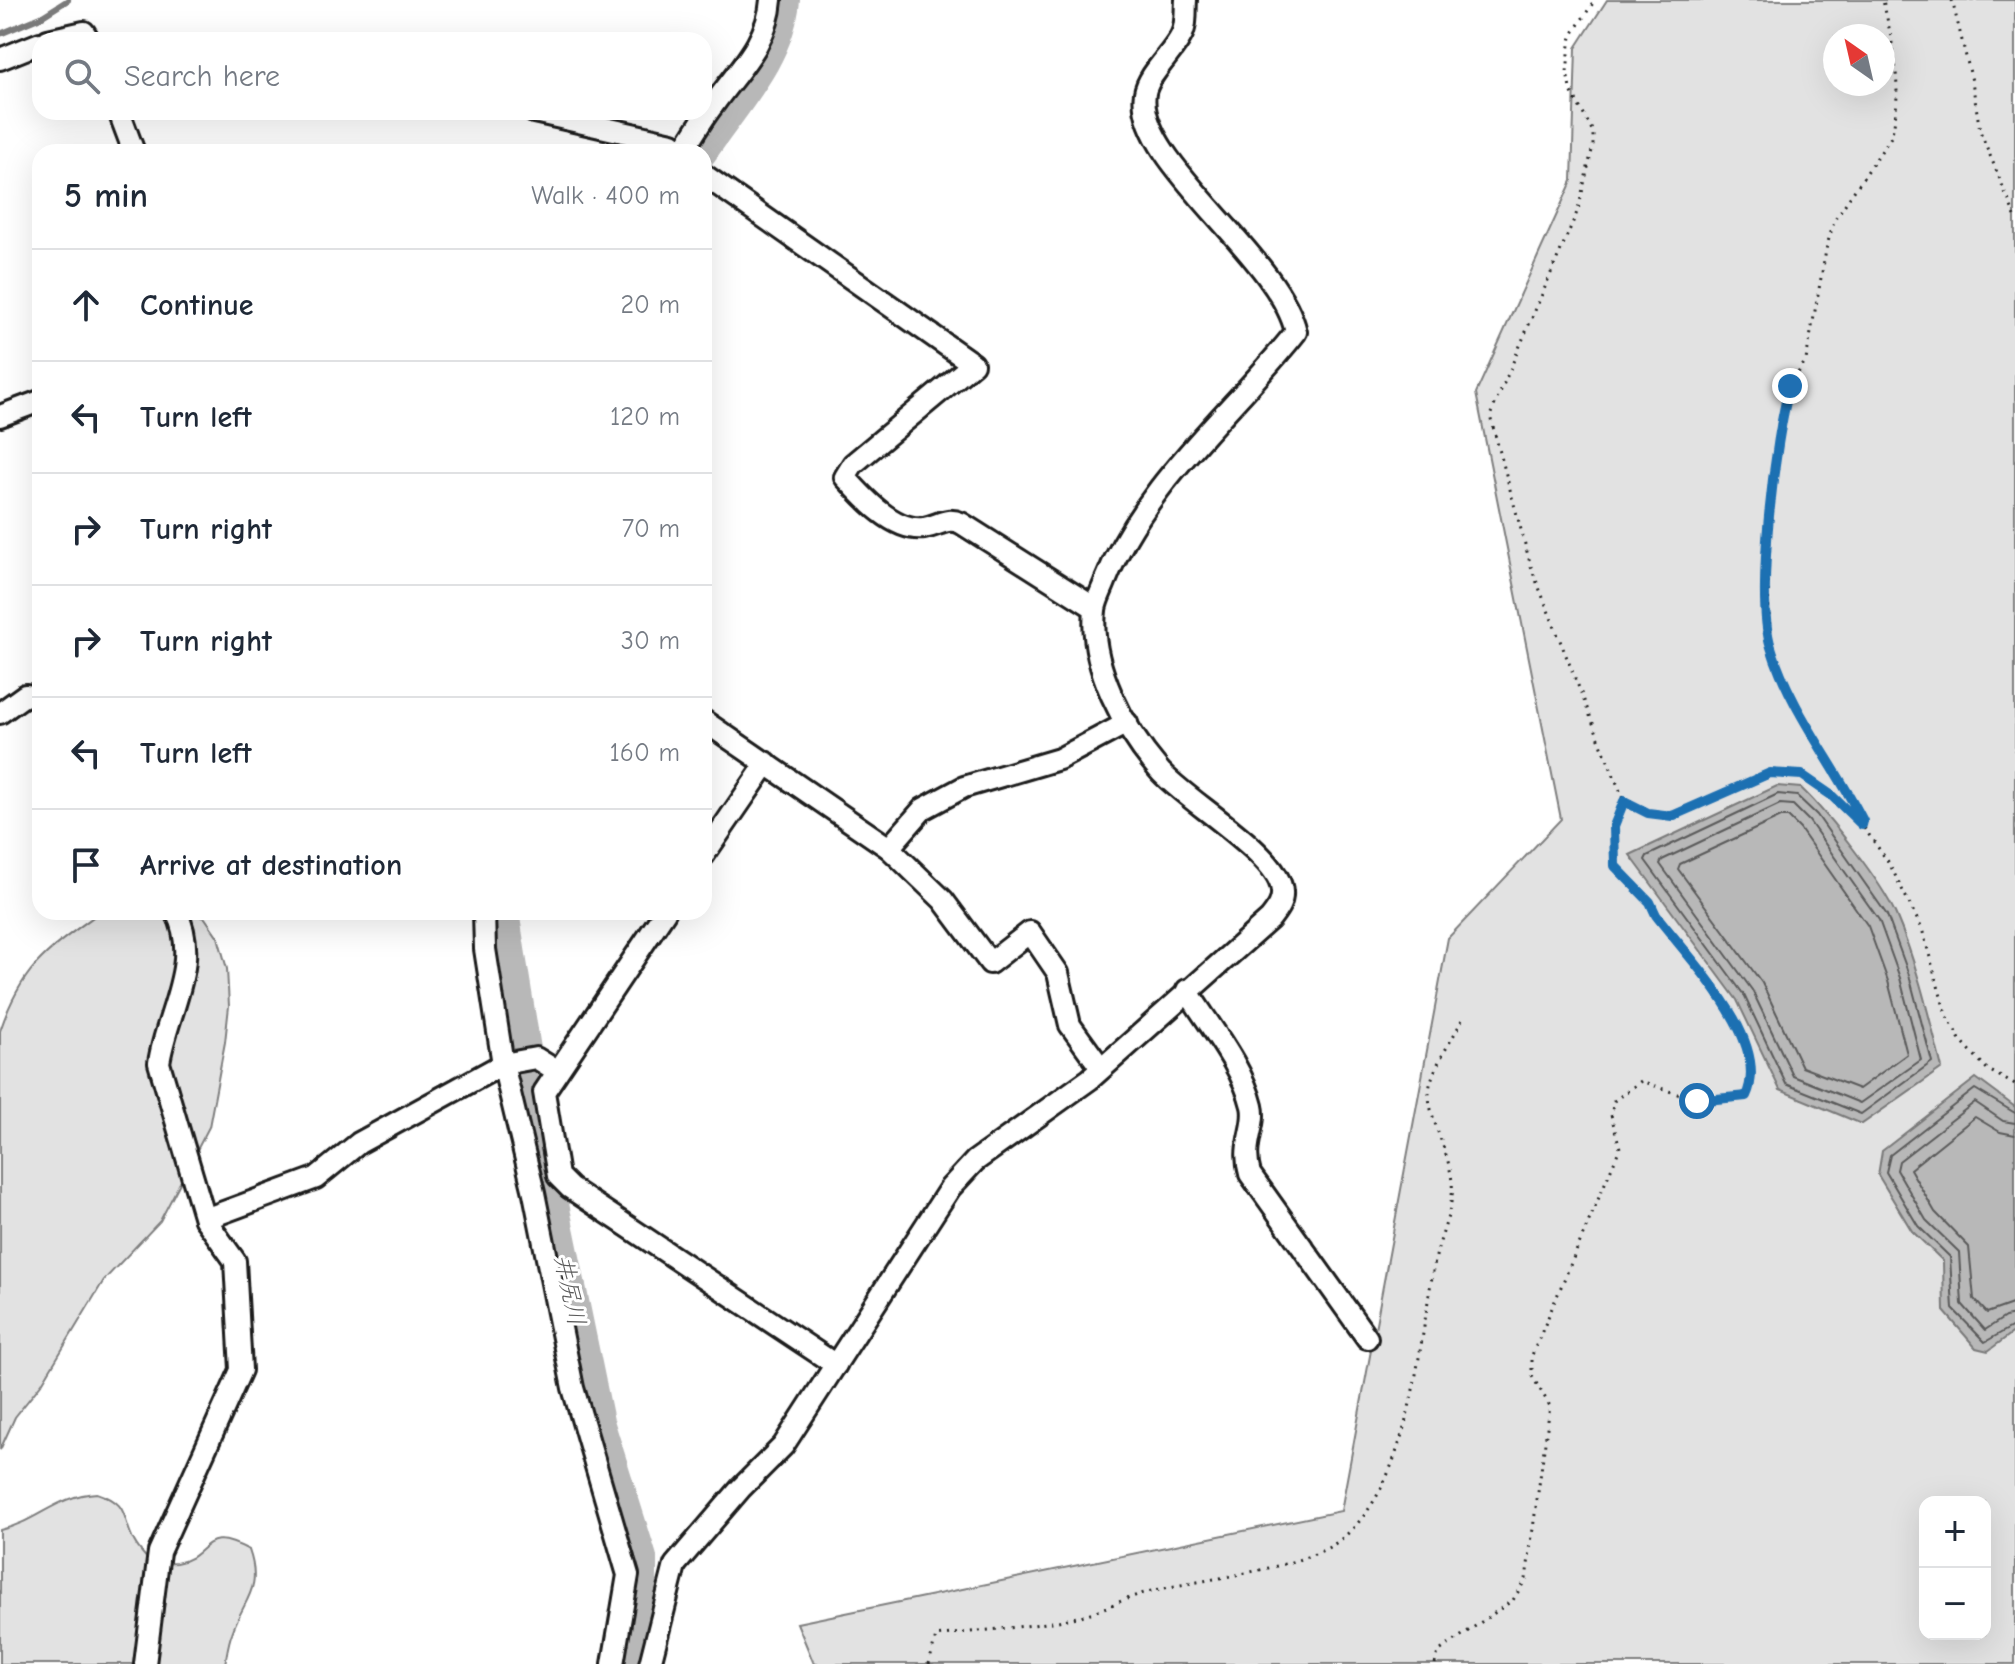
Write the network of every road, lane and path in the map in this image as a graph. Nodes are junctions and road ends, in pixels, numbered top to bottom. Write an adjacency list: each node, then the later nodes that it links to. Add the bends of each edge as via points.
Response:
1 (771, 0): 8 (street, via 769,23 750,58)
2 (1186, 0): 19 (street, via 1183,33 1145,91 1148,118 1174,168 1252,253 1292,313 1296,332 1150,499 1118,549)
3 (1595, 0): 25 (path, via 1571,36 1567,72 1570,89 1593,132 1578,210 1490,416 1532,570)
4 (1883, 0): 26 (path, via 1898,81 1895,121 1891,137 1835,219 1827,245 1806,360 1790,386 1779,422 1767,568 1770,646)
5 (1952, 0): 16 (path, via 1980,131)
6 (32, 46): 7 (street)
7 (0, 59)
8 (712, 105)
9 (122, 120): 12 (street)
10 (570, 120): 13 (street)
11 (702, 120): 14 (street)
12 (131, 144)
13 (672, 144)
14 (687, 144)
15 (712, 181): 19 (street, via 973,364 853,464 845,477 888,518 922,528 950,519 961,523)
16 (2015, 216)
17 (32, 404): 18 (street)
18 (0, 416)
19 (1095, 608): 22 (street, via 1098,658)
20 (32, 696): 21 (street, via 25,695)
21 (0, 713)
22 (1127, 723): 28 (street, via 1059,759 964,787 923,809); 32 (street, via 1160,772 1272,867 1283,889 1270,919)
23 (712, 726): 24 (street)
24 (767, 763): 27 (street); 28 (street)
25 (1624, 801): 26 (path, via 1648,813 1672,816 1770,773 1802,775); 45 (path, via 1614,826 1615,866 1650,902 1734,1018 1750,1053 1753,1081 1746,1096 1697,1101 1641,1081 1614,1101 1611,1115 1620,1148 1532,1355 1532,1376 1550,1406 1526,1579 1513,1600 1445,1646)
26 (1862, 825): 37 (path, via 1889,863 1922,929 1946,1014 1959,1038 1987,1069)
27 (712, 843)
28 (889, 848): 35 (street, via 943,900 990,963 1030,932 1058,973 1070,1025)
29 (180, 920): 38 (street, via 184,981 159,1063)
30 (484, 920): 34 (street)
31 (660, 920): 36 (street)
32 (1187, 990): 35 (street); 39 (street, via 1244,1082 1254,1109 1244,1156 1250,1174)
33 (1464, 1015): 44 (path, via 1429,1088 1453,1175 1449,1215 1439,1241 1396,1455 1365,1513 1341,1539 1293,1560 1144,1592 1069,1619 936,1636)
34 (503, 1064): 36 (street, via 536,1058); 38 (street, via 359,1143 316,1178); 42 (street, via 573,1388 628,1575)
35 (1101, 1068): 40 (street, via 975,1161 950,1188)
36 (557, 1071): 40 (street, via 544,1092 558,1176)
37 (2015, 1085)
38 (205, 1219): 41 (street, via 235,1261 241,1370 159,1552)
39 (1367, 1338)
40 (836, 1365): 43 (street, via 783,1446 675,1565)
41 (145, 1664)
42 (613, 1664)
43 (650, 1664)
44 (929, 1664)
45 (1435, 1664)

